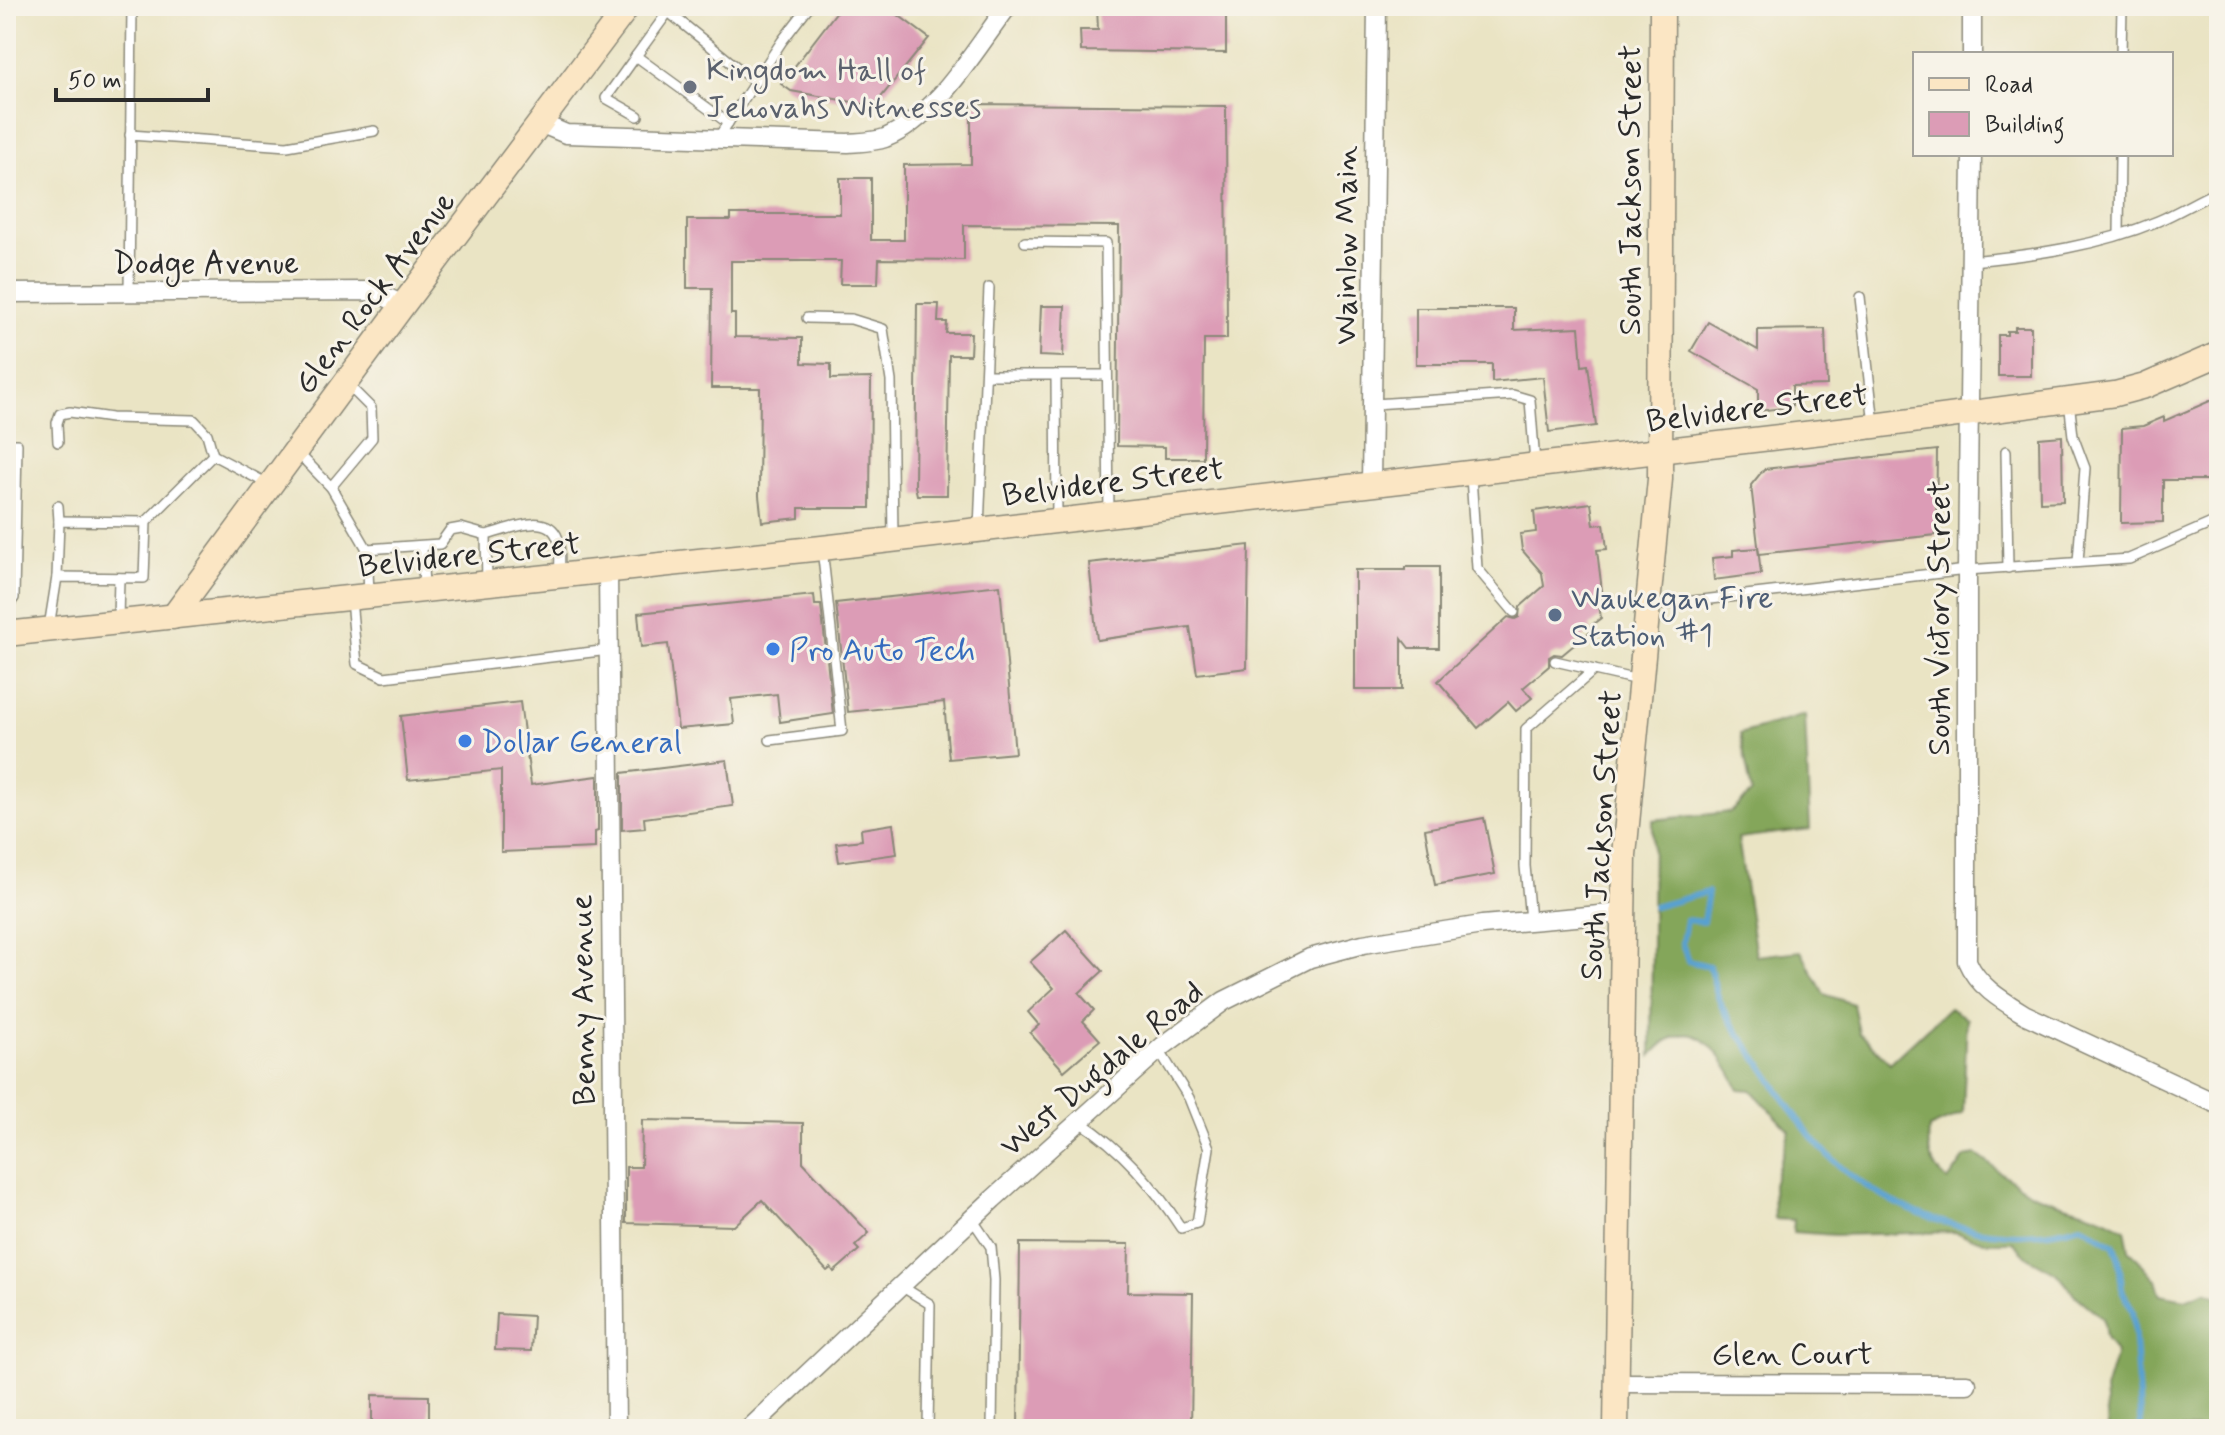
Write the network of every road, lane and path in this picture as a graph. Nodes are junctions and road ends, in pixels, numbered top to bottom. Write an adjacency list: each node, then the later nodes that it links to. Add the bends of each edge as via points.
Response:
1 (132, 6): 18 (lane)
2 (628, 6): 15 (main road, Glen Rock Avenue)
3 (809, 6): 13 (lane)
4 (1008, 6): 19 (street, via 912,125 882,139)
5 (1377, 6): 38 (street, Wainlow Main)
6 (1662, 6): 44 (main road, South Jackson Street)
7 (1972, 6): 10 (street)
8 (2122, 6): 11 (lane)
9 (664, 9): 12 (lane); 13 (lane)
10 (1972, 52)
11 (2121, 52)
12 (636, 56): 14 (lane, via 606,98); 16 (lane)
13 (755, 82): 16 (lane)
14 (638, 116)
15 (540, 123): 19 (street, via 566,134); 30 (main road, Glen Rock Avenue)
16 (728, 123): 19 (lane)
17 (374, 131): 18 (lane, via 287,146)
18 (130, 135): 27 (lane)
19 (717, 139)
20 (1972, 156): 25 (street, South Victory Street)
21 (2120, 156): 23 (lane)
22 (2219, 191): 23 (lane)
23 (2119, 234): 25 (lane, via 2027,256)
24 (1025, 242): 35 (lane, via 1106,243)
25 (1971, 261): 39 (street, South Victory Street)
26 (989, 288): 33 (lane)
27 (129, 292): 28 (street, Dodge Avenue); 30 (street, Dodge Avenue, via 373,291)
28 (6, 293)
29 (1860, 297): 40 (lane)
30 (403, 305): 36 (main road, Glen Rock Avenue)
31 (807, 318): 60 (lane, via 851,319 883,329 891,381)
32 (2219, 354): 37 (main road, Belvidere Street, via 2145,386)
33 (986, 375): 34 (lane); 58 (lane)
34 (1056, 375): 35 (lane); 54 (lane)
35 (1107, 375): 53 (lane)
36 (346, 383): 43 (main road, Glen Rock Avenue); 51 (lane, via 371,408 372,438)
37 (2069, 401): 39 (main road, Belvidere Street); 64 (lane, via 2073,436 2085,468)
38 (1374, 404): 47 (lane, via 1513,395 1530,400); 50 (street, Wainlow Main)
39 (1970, 412): 40 (main road, Belvidere Street); 66 (street, South Victory Street)
40 (1874, 426): 44 (main road, Belvidere Street)
41 (58, 442): 46 (lane, via 60,414 70,412 194,420 207,434)
42 (6, 444): 75 (lane, via 17,444 14,598)
43 (296, 451): 49 (main road, Glen Rock Avenue); 51 (lane)
44 (1660, 451): 47 (main road, Belvidere Street); 74 (main road, South Jackson Street)
45 (2006, 451): 65 (lane)
46 (213, 455): 49 (lane); 57 (lane)
47 (1535, 466): 48 (main road, Belvidere Street)
48 (1471, 473): 50 (main road, Belvidere Street); 76 (lane, via 1477,568)
49 (271, 485): 77 (main road, Glen Rock Avenue)
50 (1371, 485): 53 (main road, Belvidere Street)
51 (331, 487): 63 (lane)
52 (58, 506): 56 (lane)
53 (1109, 514): 54 (main road, Belvidere Street)
54 (1057, 520): 58 (main road, Belvidere Street)
55 (2219, 520): 64 (lane, via 2129,559)
56 (59, 521): 57 (lane, via 71,526); 69 (lane)
57 (146, 522): 70 (lane, via 144,578)
58 (979, 529): 60 (main road, Belvidere Street)
59 (486, 535): 61 (lane, via 450,530 440,544); 68 (lane, via 533,522 546,526 558,540); 71 (lane)
60 (893, 539): 62 (main road, Belvidere Street)
61 (422, 547): 63 (lane); 72 (lane)
62 (822, 548): 67 (main road, Belvidere Street); 85 (lane, via 842,731)
63 (367, 549): 73 (lane)
64 (2078, 562): 65 (lane)
65 (2008, 568): 66 (lane)
66 (1967, 570): 74 (lane); 89 (street, South Victory Street, via 1967,961 1973,974 2003,1001 2061,1032)
67 (608, 571): 68 (main road, Belvidere Street); 81 (street, Benny Avenue)
68 (560, 576): 71 (main road, Belvidere Street)
69 (57, 577): 70 (lane); 79 (lane)
70 (116, 577): 78 (lane)
71 (488, 584): 72 (main road, Belvidere Street)
72 (424, 591): 73 (main road, Belvidere Street)
73 (360, 597): 77 (main road, Belvidere Street); 81 (lane, via 357,664 384,677)
74 (1649, 606): 84 (main road, South Jackson Street)
75 (6, 608)
76 (1514, 612)
77 (173, 617): 78 (main road, Belvidere Street)
78 (118, 623): 79 (main road, Belvidere Street)
79 (49, 630): 80 (main road, Belvidere Street)
80 (6, 634)
81 (609, 650): 95 (street, Benny Avenue)
82 (1555, 661): 83 (lane)
83 (1594, 670): 84 (lane); 87 (lane, via 1526,729)
84 (1641, 681): 86 (main road, South Jackson Street)
85 (770, 740)
86 (1623, 913): 87 (street, West Dugdale Road); 93 (main road, South Jackson Street)
87 (1530, 920): 88 (street, West Dugdale Road, via 1415,935 1310,958 1224,1001)
88 (1159, 1050): 90 (street, West Dugdale Road); 90 (lane, via 1189,1098 1209,1148 1197,1223 1181,1228 1154,1187 1106,1139)
89 (2219, 1105)
90 (1079, 1121): 91 (street, West Dugdale Road)
91 (972, 1219): 92 (street, West Dugdale Road); 98 (lane, via 991,1247)
92 (901, 1286): 96 (street, West Dugdale Road); 97 (lane, via 930,1304)
93 (1617, 1383): 94 (street, Glen Court); 99 (main road, South Jackson Street)
94 (1967, 1384)
95 (616, 1429)
96 (749, 1429)
97 (928, 1429)
98 (992, 1429)
99 (1616, 1429)

